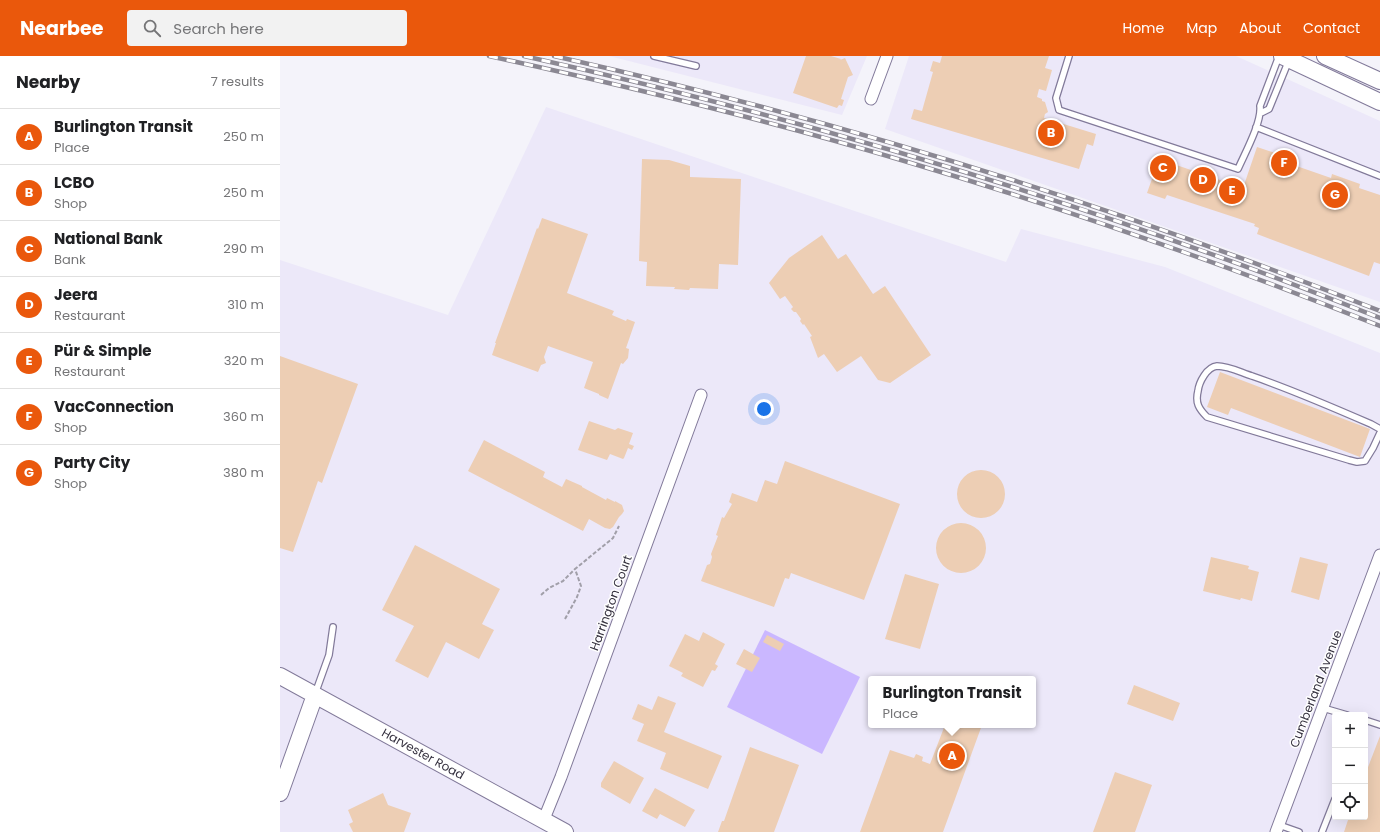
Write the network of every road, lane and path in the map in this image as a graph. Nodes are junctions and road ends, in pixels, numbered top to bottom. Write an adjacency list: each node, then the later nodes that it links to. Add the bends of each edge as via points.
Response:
1 (654, 56): 6 (lane)
2 (887, 56): 8 (street)
3 (1069, 56): 11 (lane, via 1056,98 1060,110 1238,169)
4 (1325, 56): 7 (main road)
5 (1291, 59): 9 (main road); 10 (lane, via 1260,106); 10 (lane, via 1269,109)
6 (696, 66)
7 (1380, 81)
8 (871, 100)
9 (1380, 102)
10 (1261, 113): 11 (lane)
11 (1256, 127): 12 (lane)
12 (1380, 176)
13 (701, 395): 30 (street, Harrington Court)
14 (1380, 430): 15 (lane, via 1310,397 1222,367 1216,366 1208,371 1198,386 1198,407 1208,418 1349,460 1365,461)
15 (1380, 433)
16 (619, 526): 18 (path, via 613,538)
17 (1380, 556): 24 (street, Cumberland Avenue)
18 (575, 569): 19 (path, via 563,582); 20 (path, via 581,586)
19 (541, 595)
20 (565, 619)
21 (333, 627): 23 (lane, via 329,655)
22 (280, 676): 23 (main road, Harvester Road)
23 (315, 695): 28 (main road); 30 (main road, Harvester Road)
24 (1323, 708): 25 (lane); 31 (street, Cumberland Avenue)
25 (1337, 712)
26 (1368, 721): 27 (lane)
27 (1380, 725)
28 (280, 793)
29 (1332, 807): 34 (lane)
30 (544, 819): 32 (main road, Harvester Road)
31 (1277, 828): 33 (lane)
32 (565, 832)
33 (1299, 832)
34 (1322, 832)

